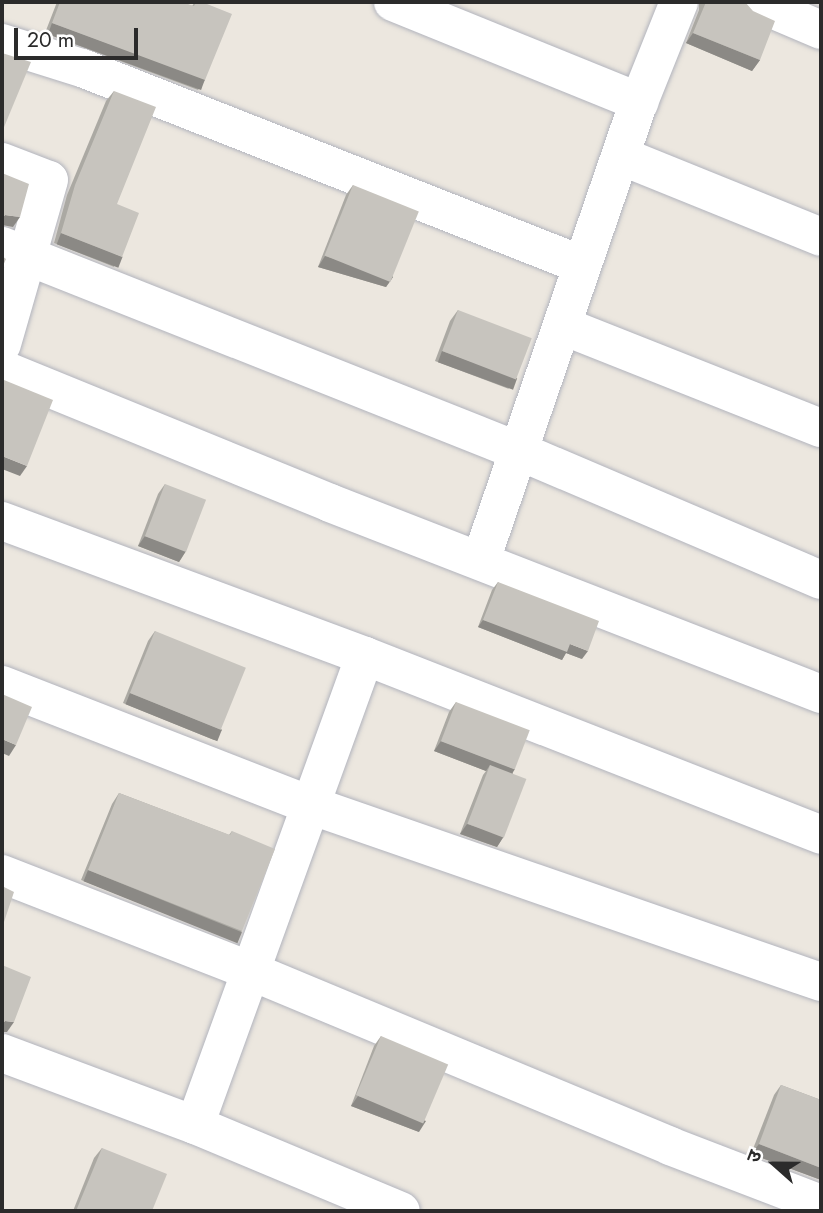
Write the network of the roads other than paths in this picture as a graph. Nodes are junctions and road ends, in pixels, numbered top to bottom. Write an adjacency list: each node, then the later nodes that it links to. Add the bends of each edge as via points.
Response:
1 (393, 2): 6 (street)
2 (679, 2): 6 (street)
3 (755, 2): 4 (street)
4 (821, 30)
5 (2, 43): 11 (street, via 82,68)
6 (639, 102): 7 (street)
7 (621, 156): 9 (street); 11 (street)
8 (2, 162): 10 (street, via 49,180)
9 (821, 237)
10 (15, 251): 13 (street); 16 (street)
11 (582, 265): 12 (street)
12 (563, 326): 15 (street); 16 (street)
13 (2, 344)
14 (2, 369): 18 (street)
15 (821, 428)
16 (521, 452): 18 (street); 19 (street)
17 (2, 521): 20 (street)
18 (481, 560): 22 (street)
19 (821, 580)
20 (365, 656): 23 (street); 24 (street)
21 (2, 685): 23 (street)
22 (821, 694)
23 (310, 805): 26 (street); 27 (street)
24 (821, 835)
25 (2, 874): 26 (street)
26 (248, 970): 29 (street); 30 (street)
27 (821, 982)
28 (2, 1053): 29 (street)
29 (195, 1125): 31 (street)
30 (821, 1205)
31 (401, 1211)

